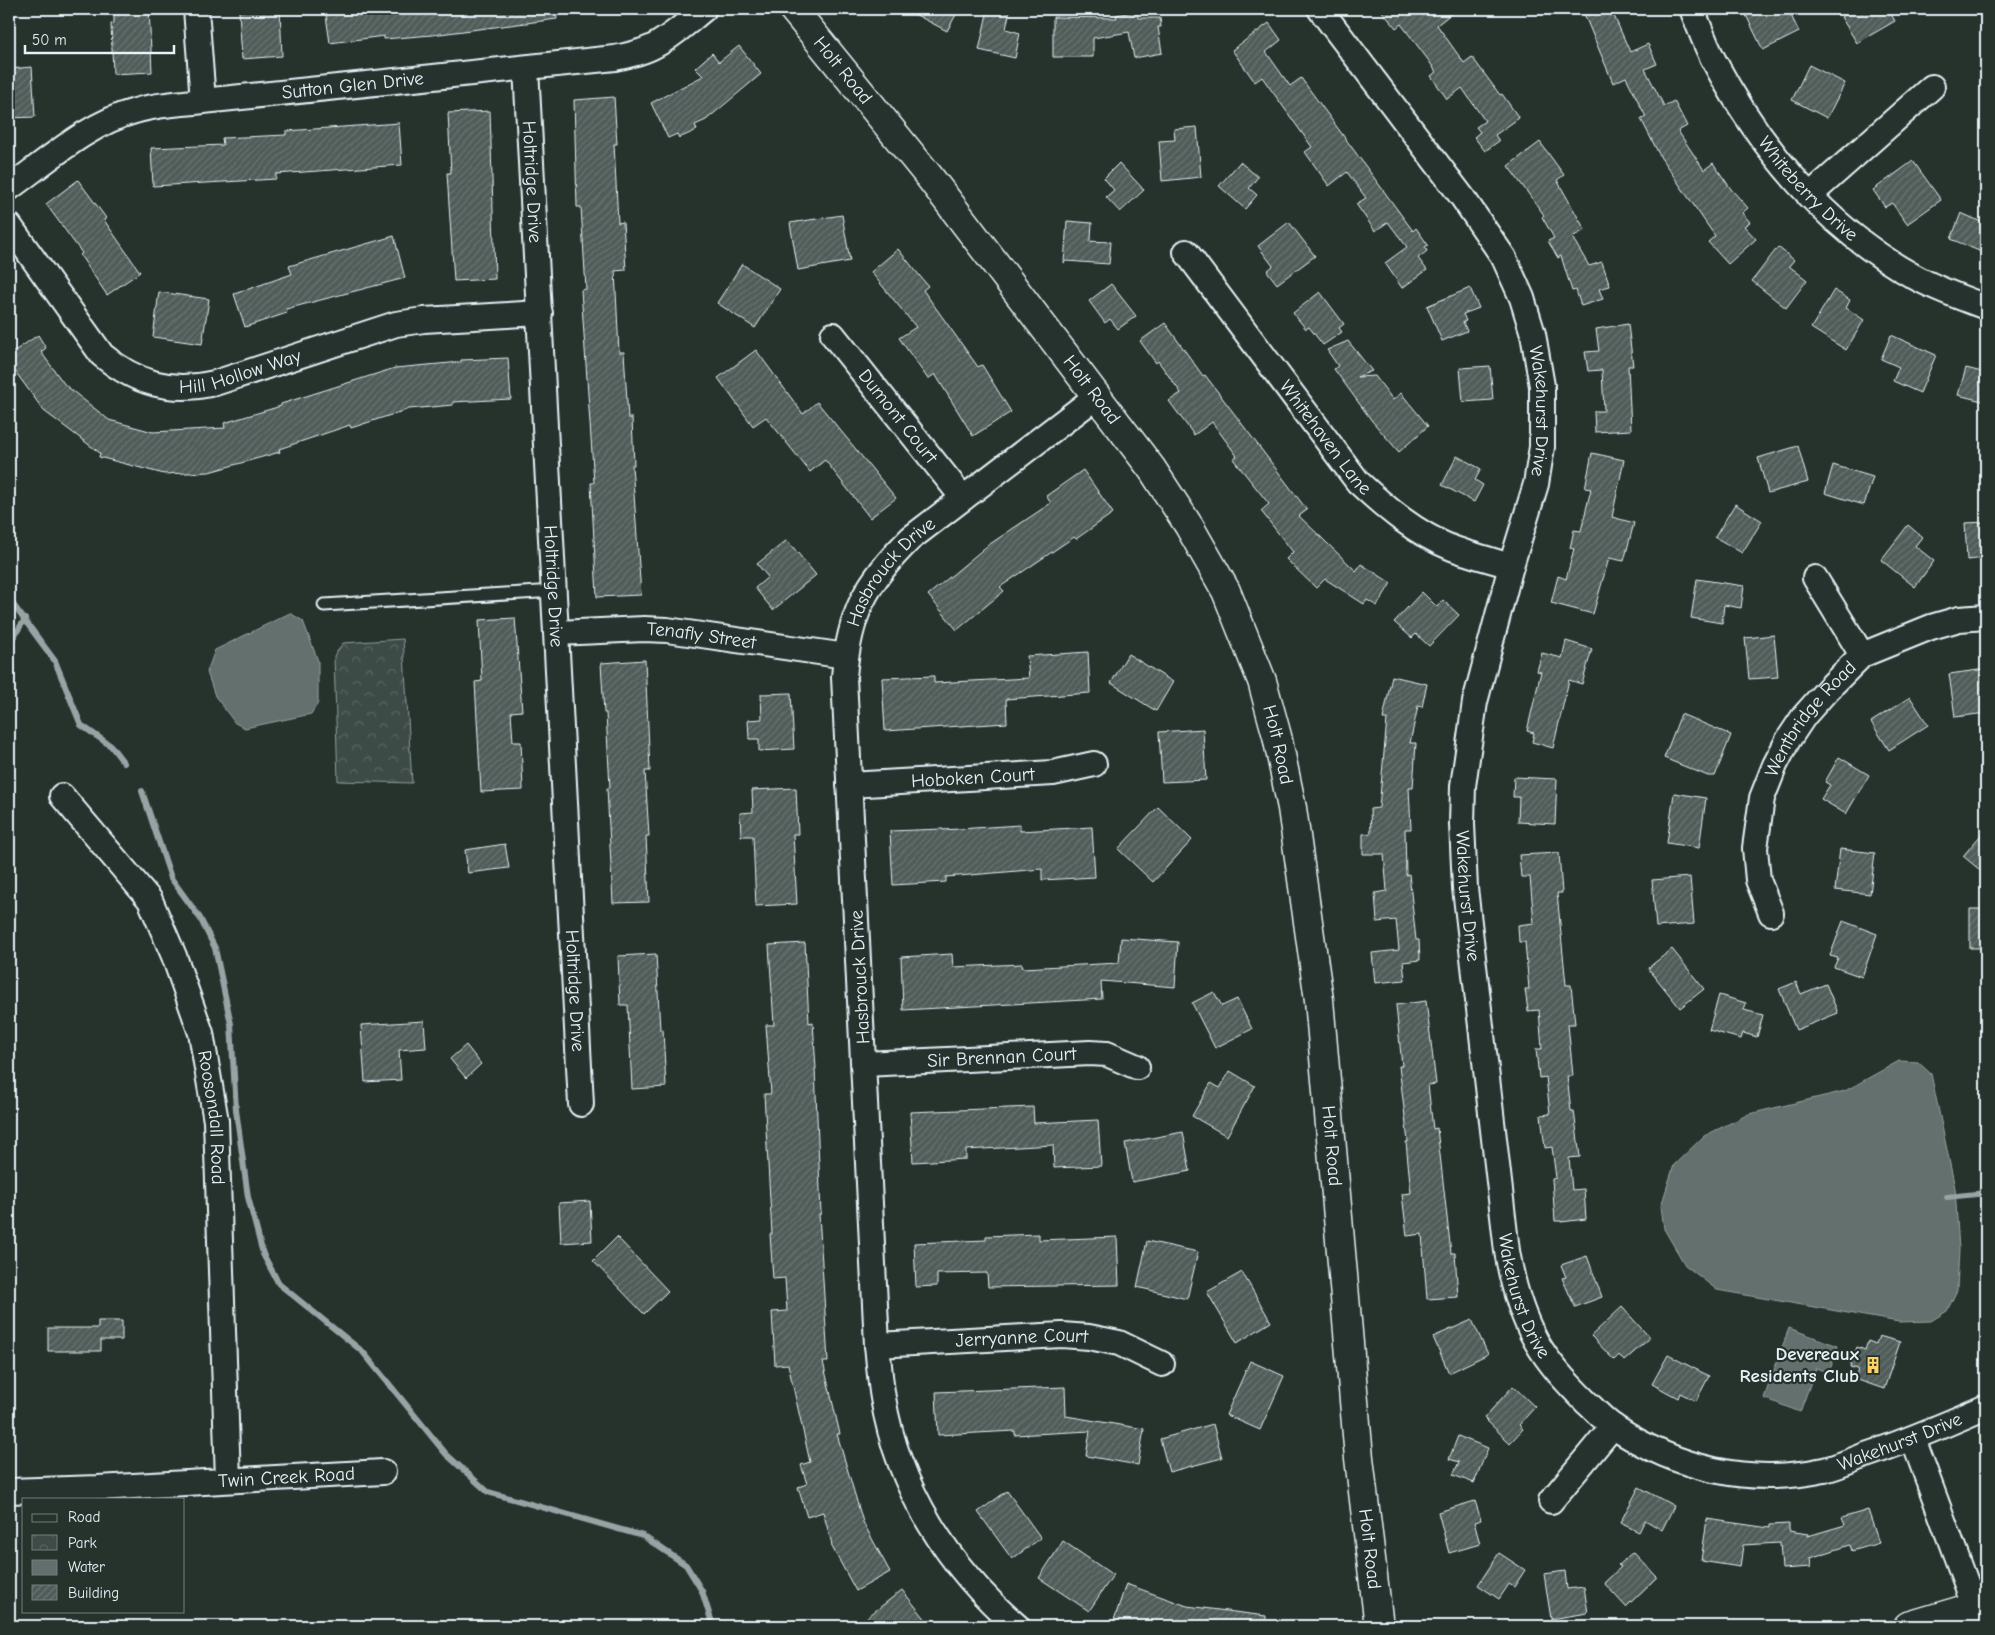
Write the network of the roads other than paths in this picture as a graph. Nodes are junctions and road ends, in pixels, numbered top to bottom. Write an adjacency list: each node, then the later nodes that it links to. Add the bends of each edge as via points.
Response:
1 (196, 9): 8 (street)
2 (704, 9): 6 (street, Sutton Glen Drive, via 656,45 638,52 615,58)
3 (793, 9): 16 (street, Holt Road, via 928,175)
4 (1320, 9): 18 (street, Wakehurst Drive, via 1483,226 1504,258 1522,298 1533,334 1542,386 1542,447 1536,484)
5 (1692, 9): 10 (street, Whiteberry Drive, via 1713,60 1737,102 1773,154)
6 (526, 68): 8 (street, Sutton Glen Drive); 14 (street, Holtridge Drive)
7 (1932, 87): 10 (street)
8 (203, 101): 9 (street, Sutton Glen Drive, via 135,110 114,118 91,130)
9 (9, 188)
10 (1809, 196): 13 (street, Whiteberry Drive, via 1854,236 1913,276)
11 (9, 226): 14 (street, Hill Hollow Way, via 102,355 134,376 165,387 196,388 216,383 396,324)
12 (1186, 252): 18 (street, Whitehaven Lane, via 1358,482 1410,526 1452,547)
13 (1986, 308)
14 (540, 313): 20 (street, Holtridge Drive)
15 (833, 335): 17 (street, Dumont Court)
16 (1097, 396): 17 (street, Hasbrouck Drive); 44 (street, Holt Road, via 1152,469 1226,591 1262,681 1277,736 1292,808 1319,1000 1359,1458)
17 (963, 498): 24 (street, Hasbrouck Drive, via 911,538 875,576 852,626)
18 (1511, 566): 36 (street, Wakehurst Drive, via 1475,702 1463,786 1462,824 1466,888 1505,1231 1510,1271 1535,1339 1570,1386)
19 (1815, 578): 25 (street)
20 (555, 591): 21 (lane); 23 (street, Holtridge Drive)
21 (324, 605)
22 (1986, 617): 25 (street, Wentbridge Road, via 1931,627)
23 (557, 633): 24 (street, Tenafly Street, via 667,630); 32 (street, Holtridge Drive)
24 (846, 656): 27 (street, Hasbrouck Drive)
25 (1862, 656): 29 (street, Wentbridge Road, via 1804,716 1775,765 1762,798 1755,848 1758,880)
26 (1094, 764): 27 (street, Hoboken Court, via 1053,773)
27 (849, 785): 30 (street, Hasbrouck Drive)
28 (62, 796): 39 (street, Roosondall Road, via 150,900 201,1033 216,1120)
29 (1770, 913)
30 (864, 1064): 31 (street, Sir Brennan Court, via 1090,1053 1107,1054); 33 (street, Hasbrouck Drive)
31 (1137, 1067)
32 (582, 1104)
33 (877, 1345): 34 (street, Jerryanne Court, via 1062,1335 1119,1343); 43 (street, Hasbrouck Drive, via 882,1398 889,1429 914,1498 934,1533 962,1571)
34 (1162, 1364)
35 (1986, 1407): 37 (street, Wakehurst Drive)
36 (1613, 1426): 37 (street, Wakehurst Drive, via 1685,1464 1708,1470 1768,1475 1824,1469); 41 (street)
37 (1913, 1440): 42 (street)
38 (383, 1472): 39 (street, Twin Creek Road)
39 (228, 1480): 40 (street, Twin Creek Road)
40 (9, 1491)
41 (1551, 1501)
42 (1981, 1612): 45 (street)
43 (1017, 1626)
44 (1379, 1626)
45 (1908, 1626)

